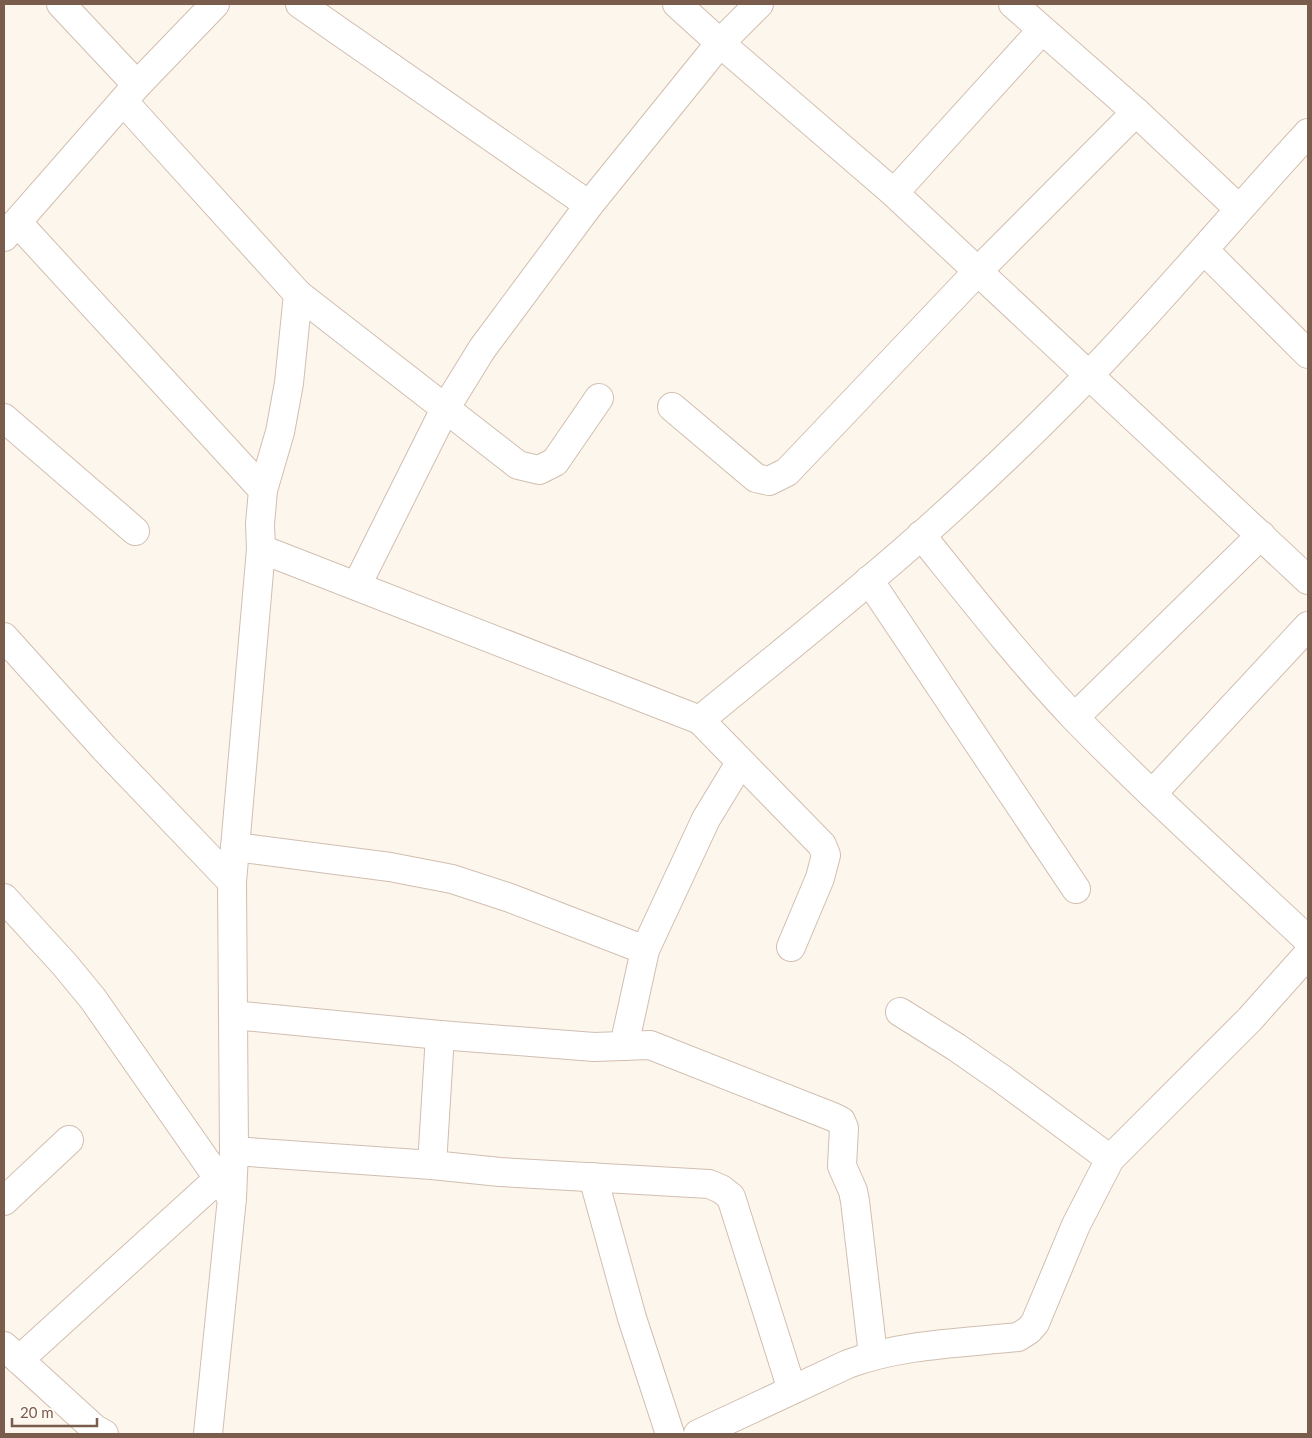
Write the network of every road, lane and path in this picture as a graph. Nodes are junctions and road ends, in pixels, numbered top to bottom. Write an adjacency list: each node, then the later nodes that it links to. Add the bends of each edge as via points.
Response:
1 (61, 4): 9 (street)
2 (215, 4): 9 (street)
3 (300, 4): 13 (street)
4 (759, 4): 8 (street)
5 (1013, 4): 7 (street)
6 (680, 5): 8 (street)
7 (1042, 30): 10 (street); 12 (street)
8 (720, 43): 12 (street); 13 (street)
9 (130, 93): 15 (street); 18 (street)
10 (1136, 112): 14 (street); 17 (street)
11 (1308, 133): 14 (street)
12 (894, 193): 17 (street)
13 (589, 204): 23 (street, via 482,349)
14 (1238, 209): 16 (street)
15 (10, 230): 25 (street)
16 (1204, 250): 19 (street); 20 (street)
17 (978, 271): 20 (street); 22 (street, via 787,472 769,480 756,478)
18 (298, 294): 23 (street); 25 (street, via 289,383 280,432)
19 (1308, 354)
20 (1088, 376): 27 (street); 28 (street)
21 (599, 398): 23 (street, via 556,462 539,470 518,465)
22 (672, 407)
23 (445, 409): 32 (street)
24 (4, 418): 26 (street)
25 (262, 490): 29 (street)
26 (135, 531)
27 (922, 535): 30 (street); 35 (street, via 1011,646)
28 (1261, 535): 31 (street); 35 (street)
29 (261, 549): 32 (street); 39 (street)
30 (869, 580): 36 (street); 41 (street)
31 (1308, 580)
32 (356, 585): 36 (street)
33 (1308, 626): 38 (street)
34 (4, 637): 40 (street)
35 (1075, 717): 38 (street)
36 (700, 720): 37 (street)
37 (740, 763): 44 (street, via 822,845 826,855 820,878); 45 (street, via 706,819)
38 (1152, 794): 43 (street)
39 (235, 847): 40 (street); 45 (street, via 390,867 452,879)
40 (232, 882): 48 (street)
41 (1076, 889)
42 (4, 898): 56 (street, via 93,999)
43 (1308, 940)
44 (791, 947)
45 (646, 950): 50 (street)
46 (1308, 954): 53 (street, via 1250,1019)
47 (900, 1012): 53 (street, via 1002,1079)
48 (233, 1014): 49 (street); 52 (street)
49 (440, 1036): 50 (street, via 594,1048); 54 (street)
50 (624, 1046): 59 (street, via 650,1045 841,1121 844,1128 842,1166 855,1201)
51 (68, 1140): 57 (street)
52 (234, 1151): 54 (street); 56 (street)
53 (1110, 1159): 59 (street, via 1029,1330 1018,1337)
54 (432, 1165): 55 (street)
55 (593, 1177): 60 (street, via 708,1184 731,1197); 63 (street, via 632,1318)
56 (225, 1188): 58 (street); 62 (street)
57 (4, 1201)
58 (11, 1353): 61 (street)
59 (873, 1355): 60 (street)
60 (792, 1390): 64 (street)
61 (104, 1434)
62 (208, 1434)
63 (670, 1434)
64 (698, 1434)

